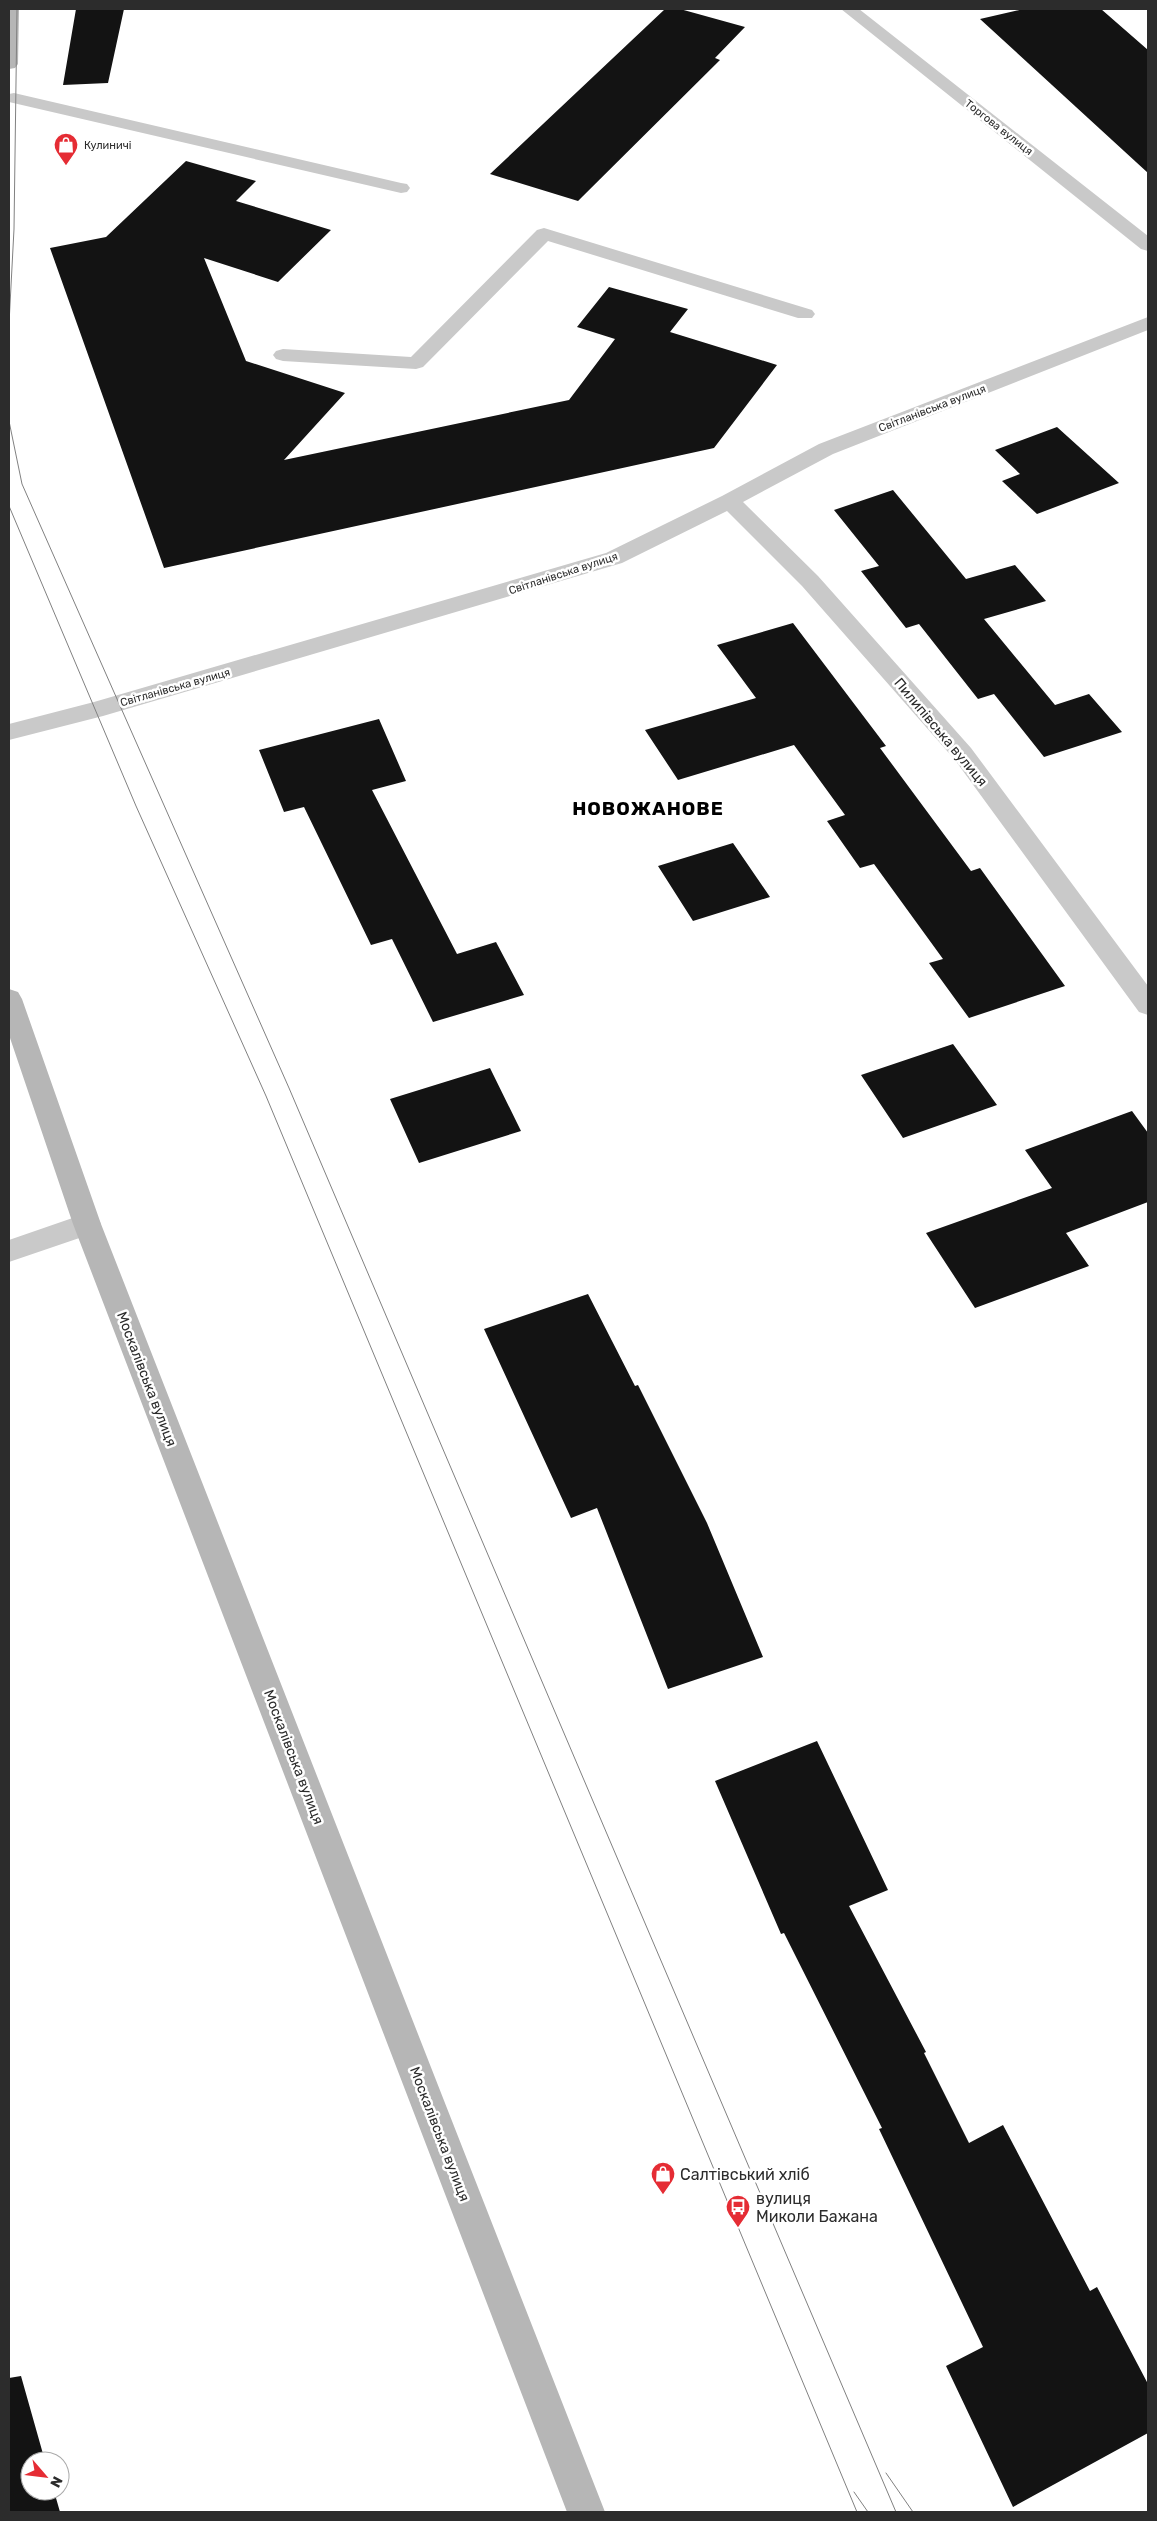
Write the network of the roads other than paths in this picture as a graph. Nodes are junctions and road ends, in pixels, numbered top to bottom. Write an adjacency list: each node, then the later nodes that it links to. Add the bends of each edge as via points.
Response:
1 (11, 9): 3 (street)
2 (849, 9): 6 (street, Торгова вулиця)
3 (9, 64)
4 (14, 98): 5 (street)
5 (400, 188)
6 (1148, 245)
7 (806, 314): 9 (street, via 544,234 416,363)
8 (1148, 323): 10 (street, Світланівська вулиця, via 826,449)
9 (283, 355)
10 (730, 501): 11 (street, Світланівська вулиця, via 614,558 95,710); 13 (street, Пилипівська вулиця, via 810,581 962,754)
11 (9, 732)
12 (9, 998): 14 (street, Москалівська вулиця)
13 (1148, 1005)
14 (87, 1224): 15 (street); 16 (street, Москалівська вулиця)
15 (9, 1252)
16 (586, 2512)

